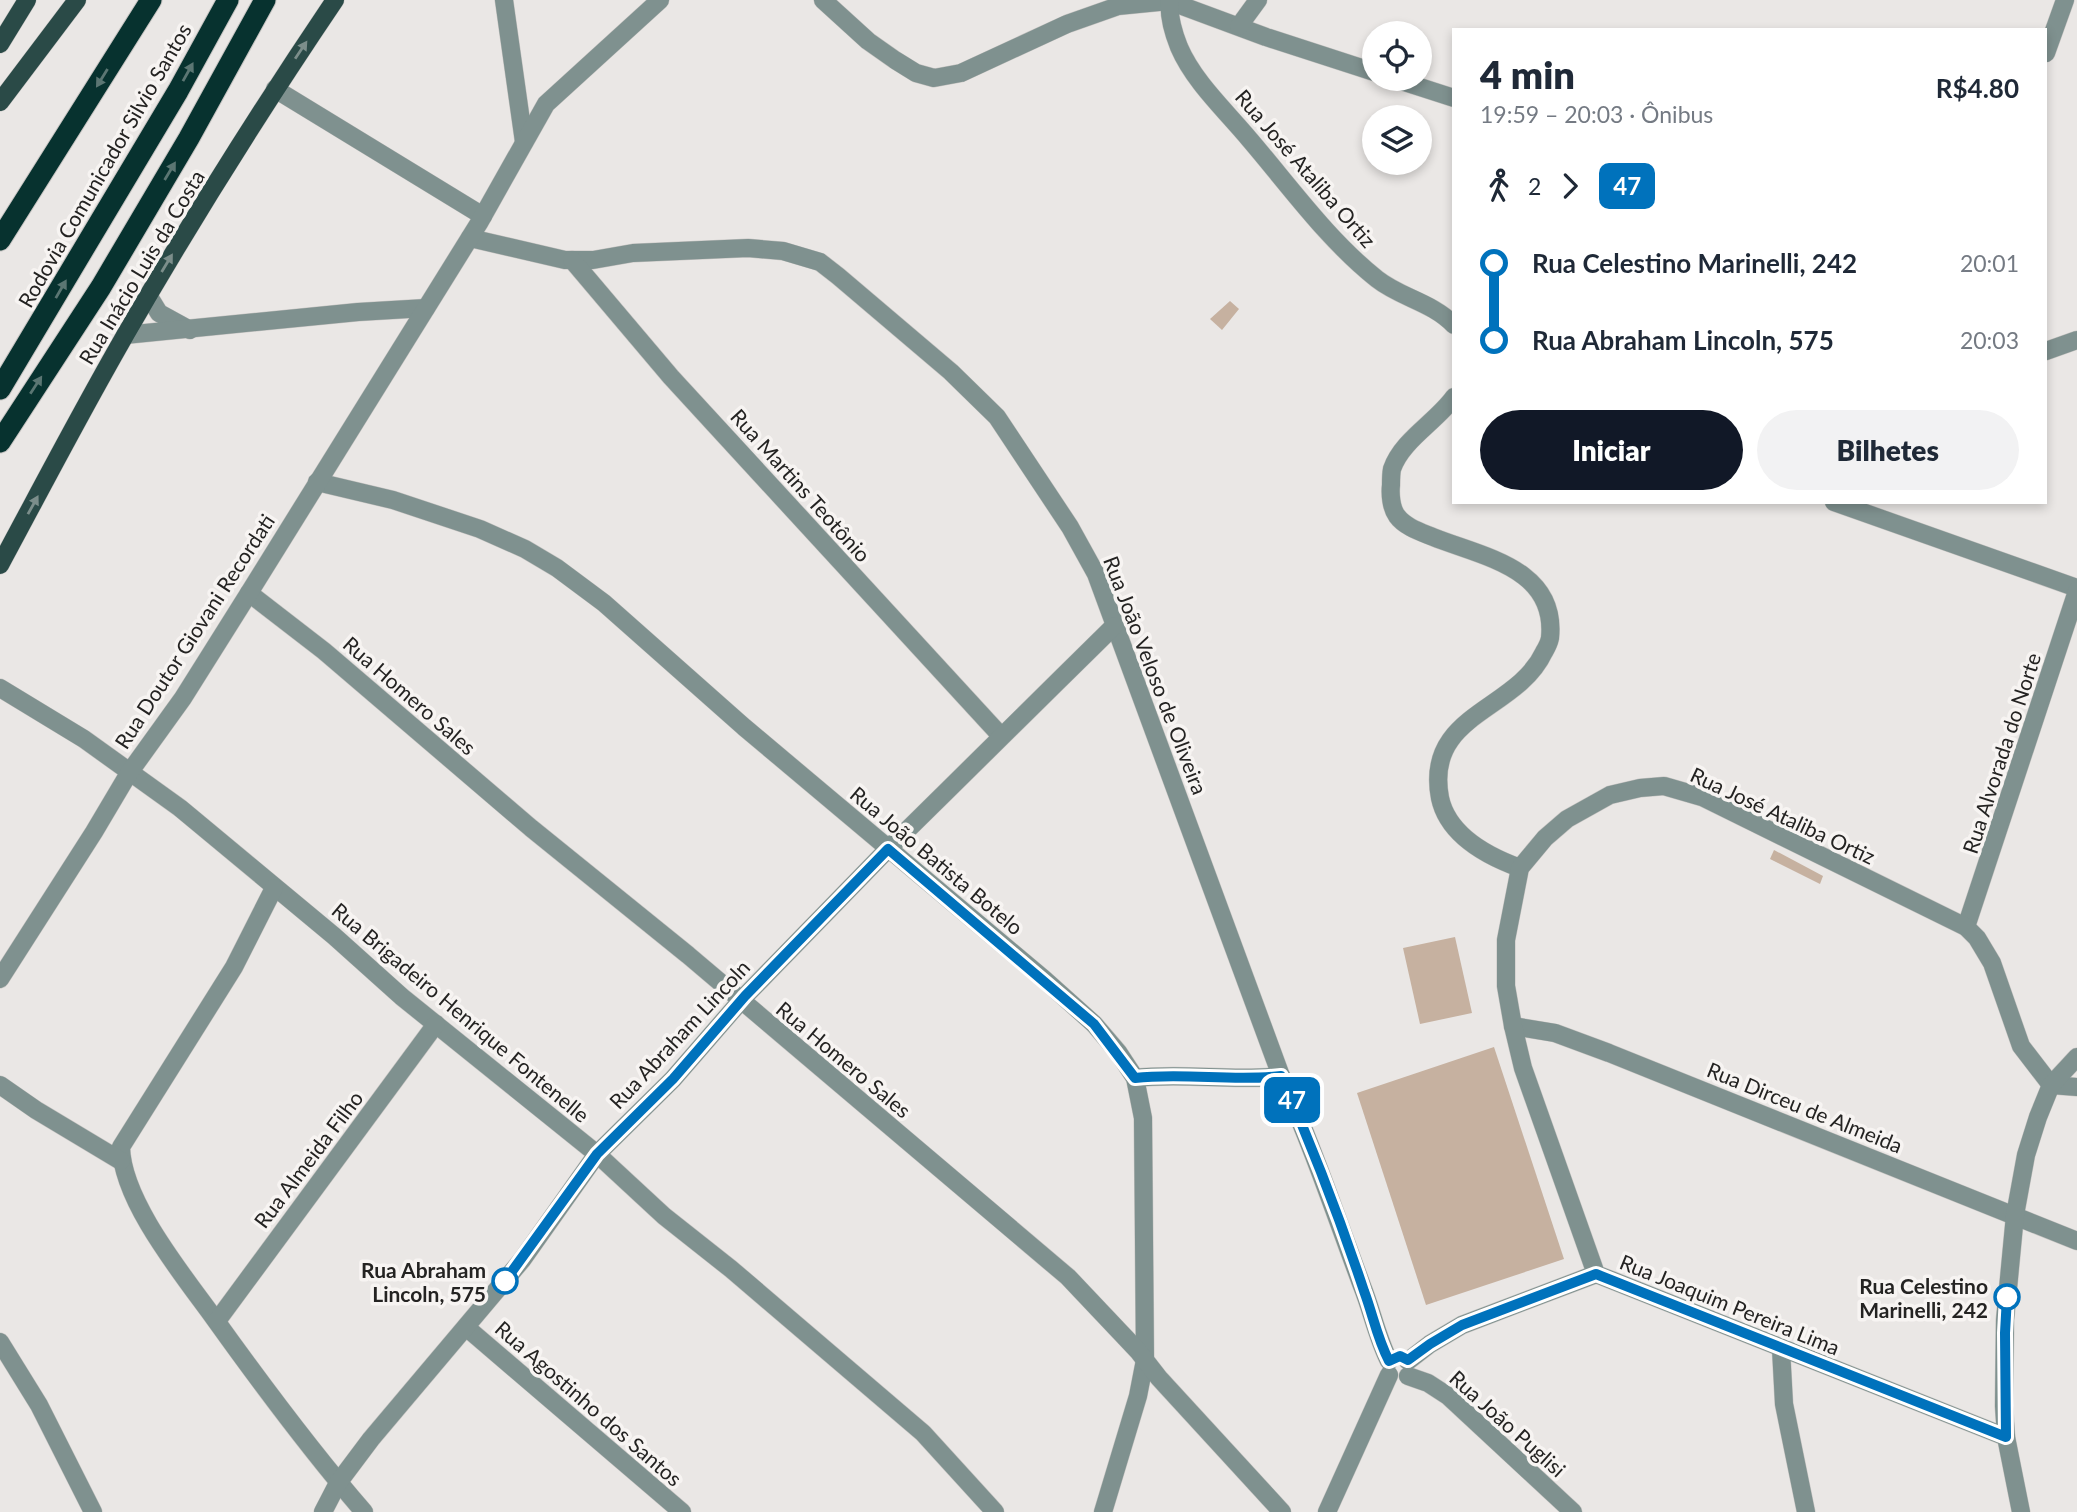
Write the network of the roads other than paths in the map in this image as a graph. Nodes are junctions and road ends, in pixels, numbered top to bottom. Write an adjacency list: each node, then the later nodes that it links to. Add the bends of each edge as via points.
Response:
1 (27, 0): 14 (main road)
2 (76, 0): 20 (main road)
3 (151, 0): 24 (highway, Rodovia Comunicador Silvio Santos, one-way to 24)
4 (228, 0): 33 (highway, Rodovia Comunicador Silvio Santos, one-way to 4)
5 (265, 0): 35 (highway, one-way to 5, via 101,287)
6 (335, 0): 17 (main road, Rua Inácio Luis da Costa, one-way to 6)
7 (504, 0): 21 (street)
8 (660, 0): 21 (street, Rua Doutor Giovani Recordati, via 555,93)
9 (823, 0): 12 (street, via 895,60 934,78 961,73 1118,6)
10 (1258, 0): 13 (street)
11 (2065, 0): 15 (street)
12 (1169, 1): 13 (street); 28 (street, Rua José Ataliba Ortiz, via 1180,49 1204,85 1342,248 1381,282 1429,305)
13 (1239, 26): 16 (street)
14 (0, 44)
15 (2047, 50)
16 (1362, 68)
17 (275, 89): 22 (street); 26 (main road, Rua Inácio Luis da Costa, one-way to 17)
18 (1432, 91): 19 (street)
19 (1452, 97)
20 (0, 102)
21 (524, 142): 22 (street, Rua Doutor Giovani Recordati)
22 (483, 216): 23 (street, Rua Doutor Giovani Recordati)
23 (470, 239): 25 (street, Rua João Veloso de Oliveira); 27 (street, Rua Doutor Giovani Recordati)
24 (0, 240)
25 (572, 260): 41 (street, Rua João Veloso de Oliveira, via 748,248 783,251 820,262 998,417 1070,527 1096,574); 43 (street, Rua Martins Teotônio, via 671,377)
26 (148, 295): 29 (street, via 159,313); 30 (main road, Rua Inácio Luis da Costa)
27 (426, 308): 29 (street); 36 (street, Rua Doutor Giovani Recordati)
28 (1452, 323)
29 (190, 330): 30 (street)
30 (125, 335): 38 (main road, Rua Inácio Luis da Costa, one-way to 30)
31 (2077, 340): 32 (street)
32 (2047, 351)
33 (0, 389)
34 (1452, 400): 46 (street, via 1405,448 1392,470 1390,495 1396,516 1413,529 1517,571 1544,598 1550,641 1538,664 1524,681 1451,736 1437,782 1443,812 1468,841)
35 (0, 442)
36 (317, 482): 40 (street, Rua Doutor Giovani Recordati); 45 (street, Rua João Batista Botelo, via 393,500 480,529 557,568 604,603)
37 (1840, 504): 39 (street)
38 (0, 565)
39 (2077, 590): 48 (street, Rua Alvorada do Norte)
40 (249, 593): 44 (street, Rua Doutor Giovani Recordati); 50 (street, Rua Homero Sales)
41 (1114, 626): 43 (street, Rua Abraham Lincoln); 54 (street, Rua João Veloso de Oliveira)
42 (0, 688): 44 (street, Rua Brigadeiro Henrique Fontenelle, via 84,739)
43 (1001, 736): 45 (street, Rua Abraham Lincoln)
44 (129, 773): 47 (street, Rua Brigadeiro Henrique Fontenelle, via 180,808); 49 (street, Rua Doutor Giovani Recordati)
45 (888, 849): 50 (street, Rua Abraham Lincoln); 55 (street, Rua João Batista Botelo, via 1094,1024)
46 (1520, 868): 48 (street, Rua José Ataliba Ortiz, via 1567,820 1610,795 1664,786 1702,797); 52 (street, Rua Joaquim Pereira Lima, via 1506,940 1506,986)
47 (274, 888): 51 (street, Rua Brigadeiro Henrique Fontenelle); 60 (street, via 234,967 121,1147)
48 (1966, 927): 57 (street, Rua José Ataliba Ortiz, via 1992,963 2021,1046)
49 (0, 979)
50 (741, 1001): 59 (street, Rua Abraham Lincoln, via 673,1079); 68 (street, Rua Homero Sales, via 1068,1277)
51 (436, 1024): 59 (street, Rua Brigadeiro Henrique Fontenelle); 64 (street, Rua Almeida Filho)
52 (1513, 1026): 61 (street, Rua Dirceu de Almeida, via 1555,1033 1609,1053); 63 (street, Rua Joaquim Pereira Lima, via 1523,1068)
53 (2077, 1057): 57 (street)
54 (1281, 1076): 55 (street); 69 (street, Rua João Veloso de Oliveira, via 1307,1135)
55 (1135, 1078): 68 (street, Rua João Batista Botelo, via 1143,1118)
56 (0, 1085): 60 (street)
57 (2051, 1085): 58 (street); 61 (street, via 2026,1155)
58 (2077, 1087)
59 (597, 1154): 65 (street, Rua Abraham Lincoln); 77 (street, Rua Brigadeiro Henrique Fontenelle, via 664,1216 923,1433)
60 (121, 1161): 64 (street, via 138,1205)
61 (2015, 1215): 62 (street, Rua Dirceu de Almeida); 71 (street, via 2005,1320)
62 (2077, 1241)
63 (1596, 1274): 67 (street, Rua Joaquim Pereira Lima); 70 (street, via 1462,1325 1430,1344)
64 (216, 1321): 72 (street)
65 (467, 1328): 72 (street, Rua Abraham Lincoln); 76 (street, Rua Agostinho dos Santos)
66 (0, 1342): 73 (street, via 39,1405)
67 (1781, 1349): 71 (street, Rua Joaquim Pereira Lima); 82 (street, via 1784,1404)
68 (1144, 1360): 78 (street, Rua João Batista Botelo, via 1138,1396); 79 (street, Rua Homero Sales)
69 (1389, 1368): 70 (street, via 1400,1356); 80 (street)
70 (1408, 1368): 81 (street, Rua João Puglisi, via 1448,1396)
71 (2006, 1437): 83 (street)
72 (338, 1483): 74 (street, Rua Abraham Lincoln); 75 (street)
73 (93, 1512)
74 (323, 1512)
75 (364, 1512)
76 (682, 1512)
77 (995, 1512)
78 (1103, 1512)
79 (1282, 1512)
80 (1327, 1512)
81 (1573, 1512)
82 (1805, 1512)
83 (2021, 1512)

